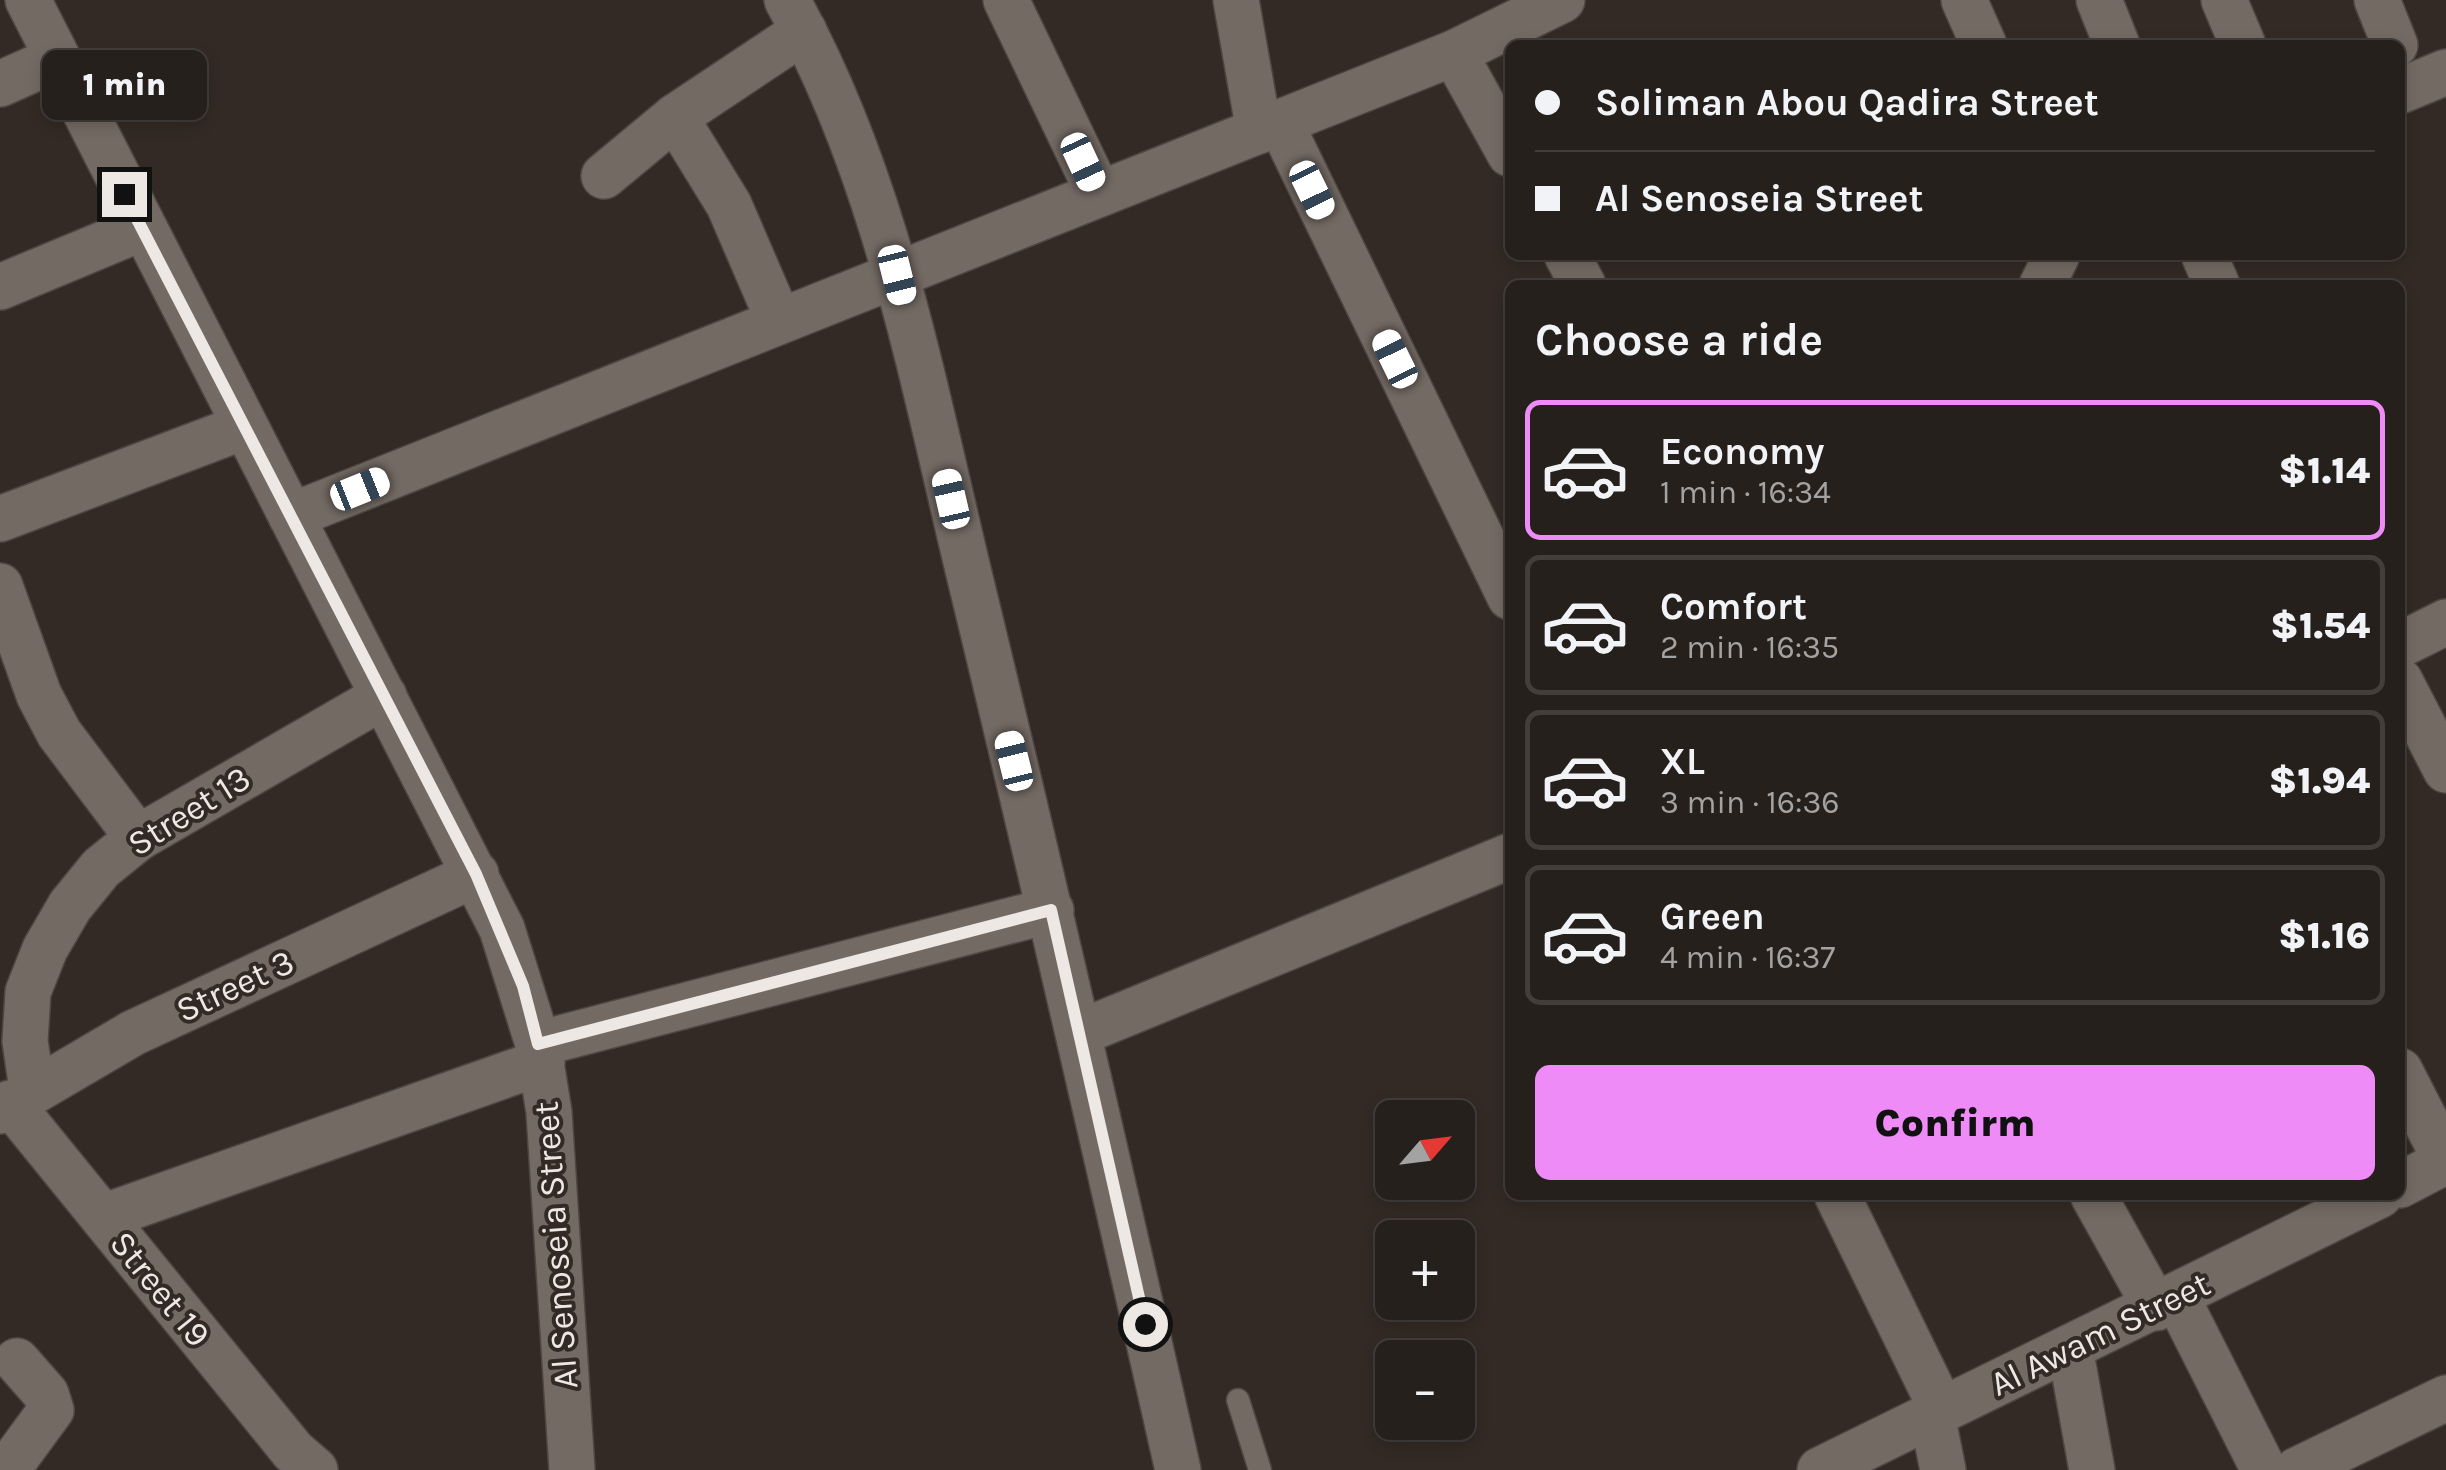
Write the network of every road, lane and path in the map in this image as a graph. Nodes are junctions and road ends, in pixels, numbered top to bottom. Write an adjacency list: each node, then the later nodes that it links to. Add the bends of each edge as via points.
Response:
1 (28, 0): 13 (street, Al Senoseia Street)
2 (1006, 0): 19 (street)
3 (1236, 0): 16 (street)
4 (1562, 0): 12 (street)
5 (2099, 0): 9 (street)
6 (2224, 0): 10 (street)
7 (2377, 0): 11 (street)
8 (796, 15): 15 (street); 21 (street, via 843,116)
9 (2116, 40)
10 (2241, 40)
11 (2396, 40)
12 (1454, 53): 16 (street); 17 (street)
13 (56, 59): 14 (street); 20 (street, Al Senoseia Street)
14 (0, 84)
15 (675, 118): 18 (street); 23 (street, via 729,206)
16 (1269, 126): 19 (street); 28 (street)
17 (1505, 145)
18 (604, 176)
19 (1098, 194): 21 (street)
20 (142, 228): 22 (street); 24 (street, Al Senoseia Street)
21 (897, 275): 23 (street); 38 (street)
22 (0, 288)
23 (779, 320): 25 (street)
24 (243, 428): 25 (street, Al Senoseia Street); 26 (street)
25 (291, 516): 32 (street, Al Senoseia Street)
26 (0, 519)
27 (0, 586): 33 (street)
28 (1505, 587)
29 (2446, 622): 30 (street)
30 (2405, 642)
31 (2405, 691): 34 (street)
32 (384, 696): 35 (street, Street 13); 37 (street, Al Senoseia Street)
33 (20, 701): 35 (street, via 58,733)
34 (2446, 770)
35 (138, 838): 42 (street, Street 13, via 101,868 45,948 28,992)
36 (1505, 858): 39 (street)
37 (476, 874): 40 (street, Al Senoseia Street, via 518,972); 42 (street, Street 3, via 134,1034)
38 (1051, 910): 39 (street); 40 (street)
39 (1079, 1033): 58 (street)
40 (540, 1054): 48 (street); 57 (street, Al Senoseia Street)
41 (2405, 1081): 43 (street)
42 (14, 1101): 48 (street, Street 19)
43 (2446, 1162): 44 (street)
44 (2405, 1182)
45 (1839, 1200): 54 (street)
46 (2096, 1200): 49 (street)
47 (2370, 1200): 49 (street, Al Awam Street)
48 (102, 1218): 56 (street, Street 19, via 292,1451)
49 (2166, 1302): 50 (street, Al Awam Street); 63 (street)
50 (2070, 1348): 54 (street, Al Awam Street); 62 (street)
51 (18, 1361): 55 (street, via 51,1410)
52 (2446, 1398): 64 (street)
53 (1238, 1400): 59 (lane)
54 (1937, 1413): 60 (street, Al Awam Street); 61 (street)
55 (7, 1470)
56 (315, 1470)
57 (572, 1470)
58 (1178, 1470)
59 (1260, 1470)
60 (1820, 1470)
61 (1942, 1470)
62 (2092, 1470)
63 (2264, 1470)
64 (2297, 1470)

